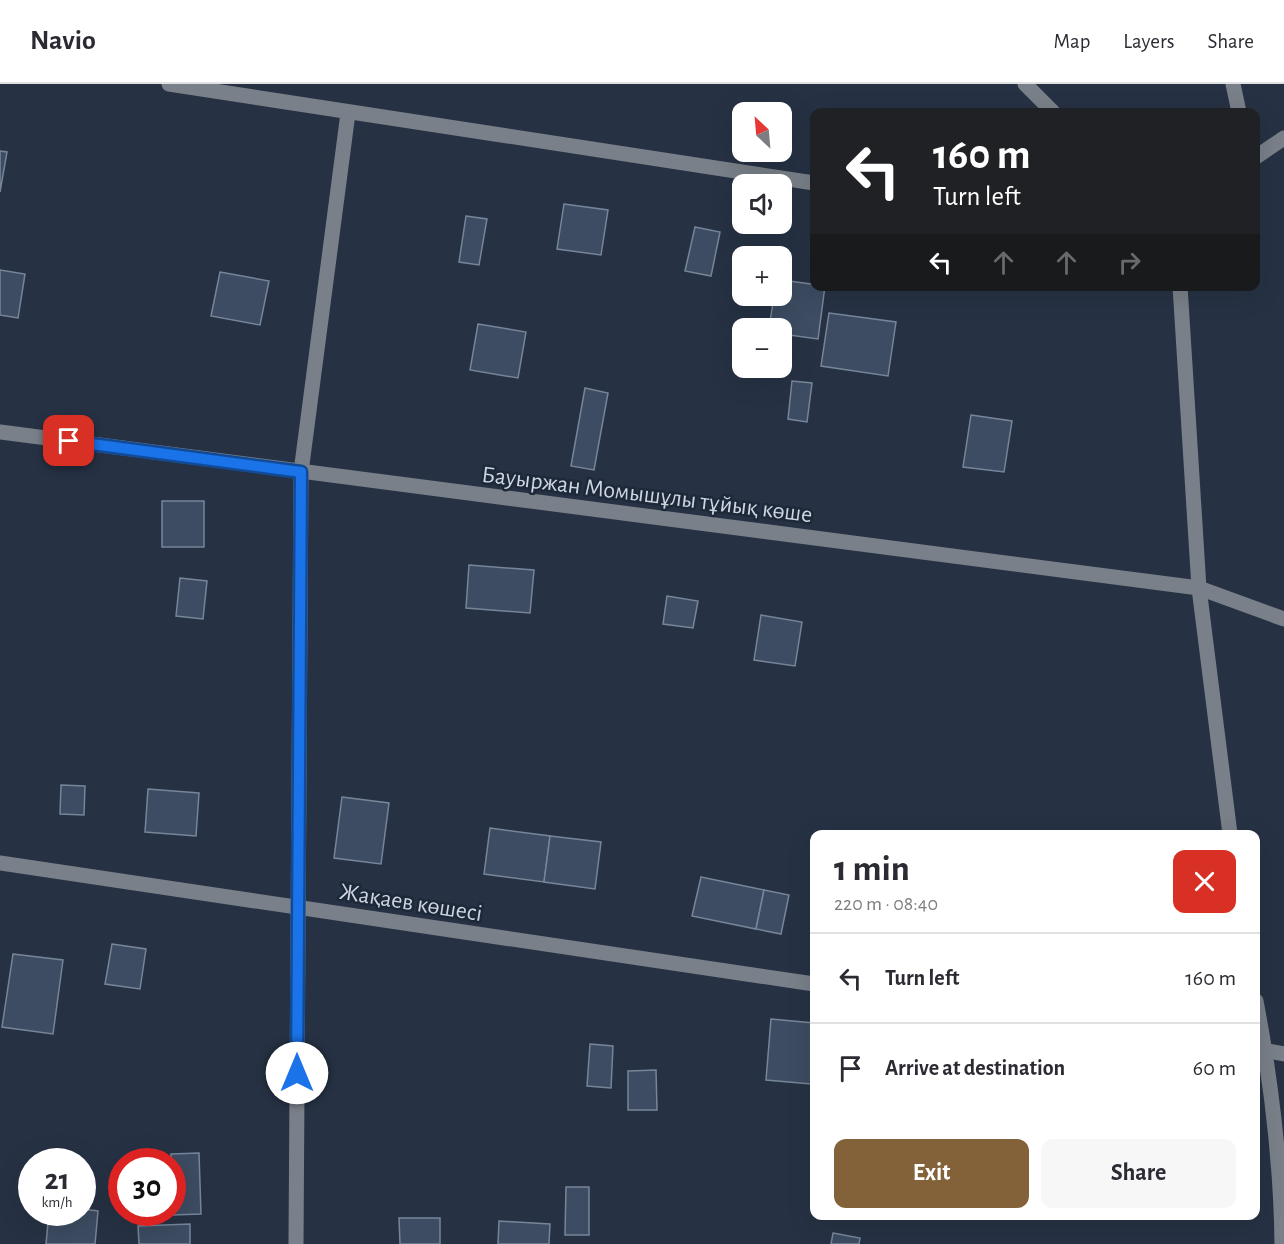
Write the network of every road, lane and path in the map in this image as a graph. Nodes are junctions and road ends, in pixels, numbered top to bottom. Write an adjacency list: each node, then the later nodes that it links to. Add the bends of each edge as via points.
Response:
1 (169, 84): 6 (street)
2 (1025, 84): 4 (street)
3 (1233, 84): 5 (street)
4 (1049, 108)
5 (1238, 108)
6 (348, 113): 9 (street); 12 (street)
7 (1284, 138): 8 (street)
8 (1260, 154)
9 (810, 182)
10 (1180, 291): 13 (street)
11 (0, 432): 12 (street, Бауыржан Момышұлы тұйық көше)
12 (301, 472): 13 (street, Бауыржан Момышұлы тұйық көше); 17 (street)
13 (1199, 588): 14 (street, Бауыржан Момышұлы тұйық көше); 15 (street)
14 (1284, 619)
15 (1229, 830)
16 (0, 863): 17 (street, Жақаев көшесі)
17 (298, 907): 18 (street, Жақаев көшесі); 21 (street)
18 (810, 983)
19 (1260, 1049): 20 (street); 22 (street, via 1281,1199)
20 (1284, 1054)
21 (296, 1244)
22 (1282, 1244)

